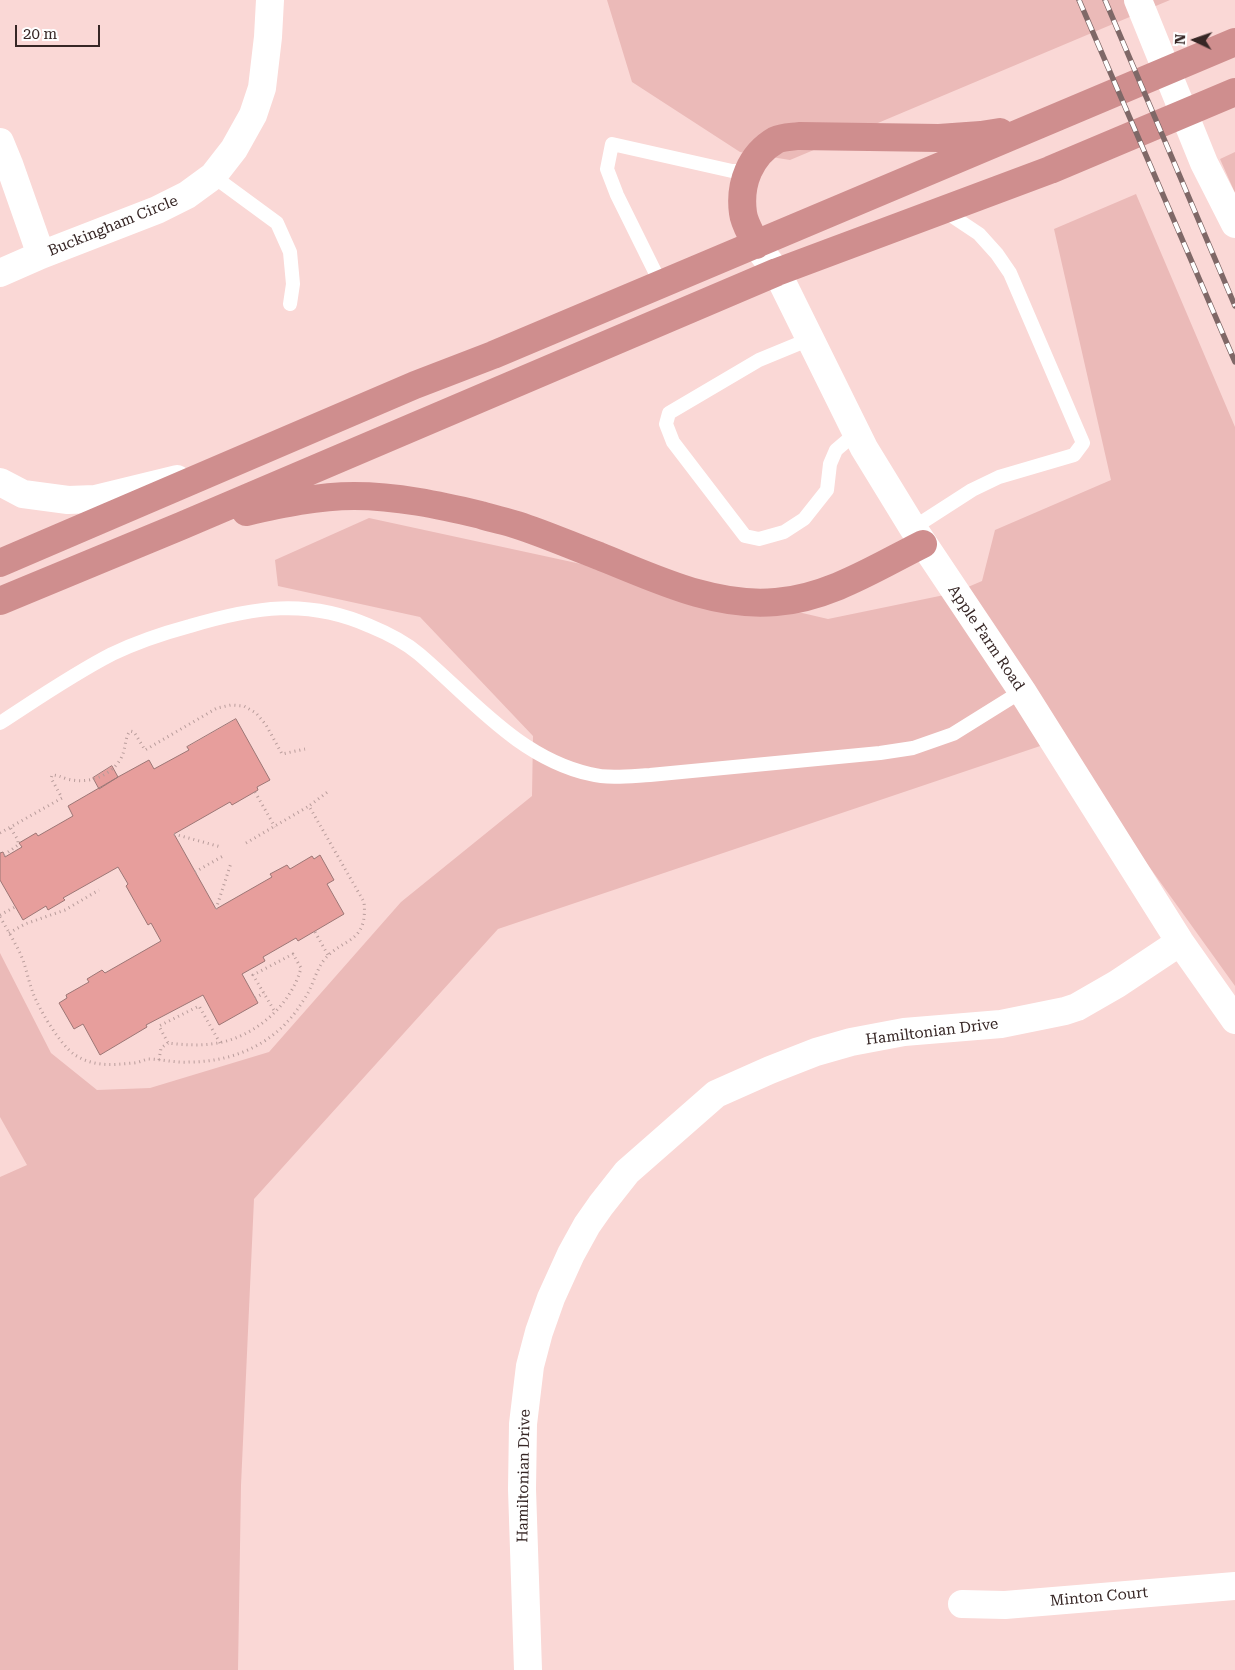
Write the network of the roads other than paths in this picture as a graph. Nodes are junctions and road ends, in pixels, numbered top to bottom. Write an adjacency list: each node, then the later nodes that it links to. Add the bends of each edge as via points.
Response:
1 (270, 0): 8 (street, Buckingham Circle, via 262,88 253,115 234,150)
2 (1140, 6): 10 (street, via 1204,162)
3 (1235, 42): 5 (highway)
4 (1235, 92): 9 (highway, via 1050,170)
5 (1048, 122): 7 (highway, via 981,135 939,138 799,136 778,139 760,153); 11 (highway)
6 (0, 142): 12 (street)
7 (747, 171): 11 (highway, via 742,192 743,215); 15 (lane, via 732,171 612,144 607,169)
8 (213, 176): 12 (street, Buckingham Circle, via 187,195 157,210); 16 (lane, via 277,223 290,252 293,284)
9 (943, 210): 13 (highway); 22 (lane, via 978,234 1010,273 1083,443 1074,455 999,476 972,490)
10 (1235, 224)
11 (756, 245): 13 (street, Apple Farm Road); 15 (highway)
12 (41, 255): 14 (street, Buckingham Circle)
13 (777, 272): 17 (street, Apple Farm Road); 21 (highway)
14 (0, 273)
15 (662, 284): 19 (highway)
16 (290, 304)
17 (810, 339): 18 (street, Apple Farm Road); 18 (lane, via 759,360 669,413 666,424 674,442 745,536 759,538 784,532 804,519 827,490 830,464 836,450)
18 (856, 433): 22 (street, Apple Farm Road)
19 (227, 466): 20 (street, via 94,499 68,500 23,494); 23 (highway)
20 (0, 482)
21 (181, 526): 22 (highway, via 295,501 353,496 398,499 442,505 516,525 672,585 718,598 755,603 812,596 848,582); 24 (highway)
22 (918, 536): 25 (street, Apple Farm Road)
23 (0, 563)
24 (0, 601)
25 (1022, 691): 26 (lane, via 953,734 913,748 650,775 591,775 557,764 502,730 418,653 385,632 352,618 312,609 281,608 220,617 166,633 113,654); 27 (street, Apple Farm Road)
26 (0, 723)
27 (1180, 942): 28 (street, Apple Farm Road); 31 (street, Hamiltonian Drive, via 1117,984 1065,1011 1001,1024 904,1032 851,1042 770,1070 716,1094 627,1172 600,1205 571,1254 548,1306 530,1366 523,1424 522,1489)
28 (1235, 1020)
29 (1235, 1586): 30 (street, Minton Court, via 1005,1605)
30 (962, 1604)
31 (528, 1670)

